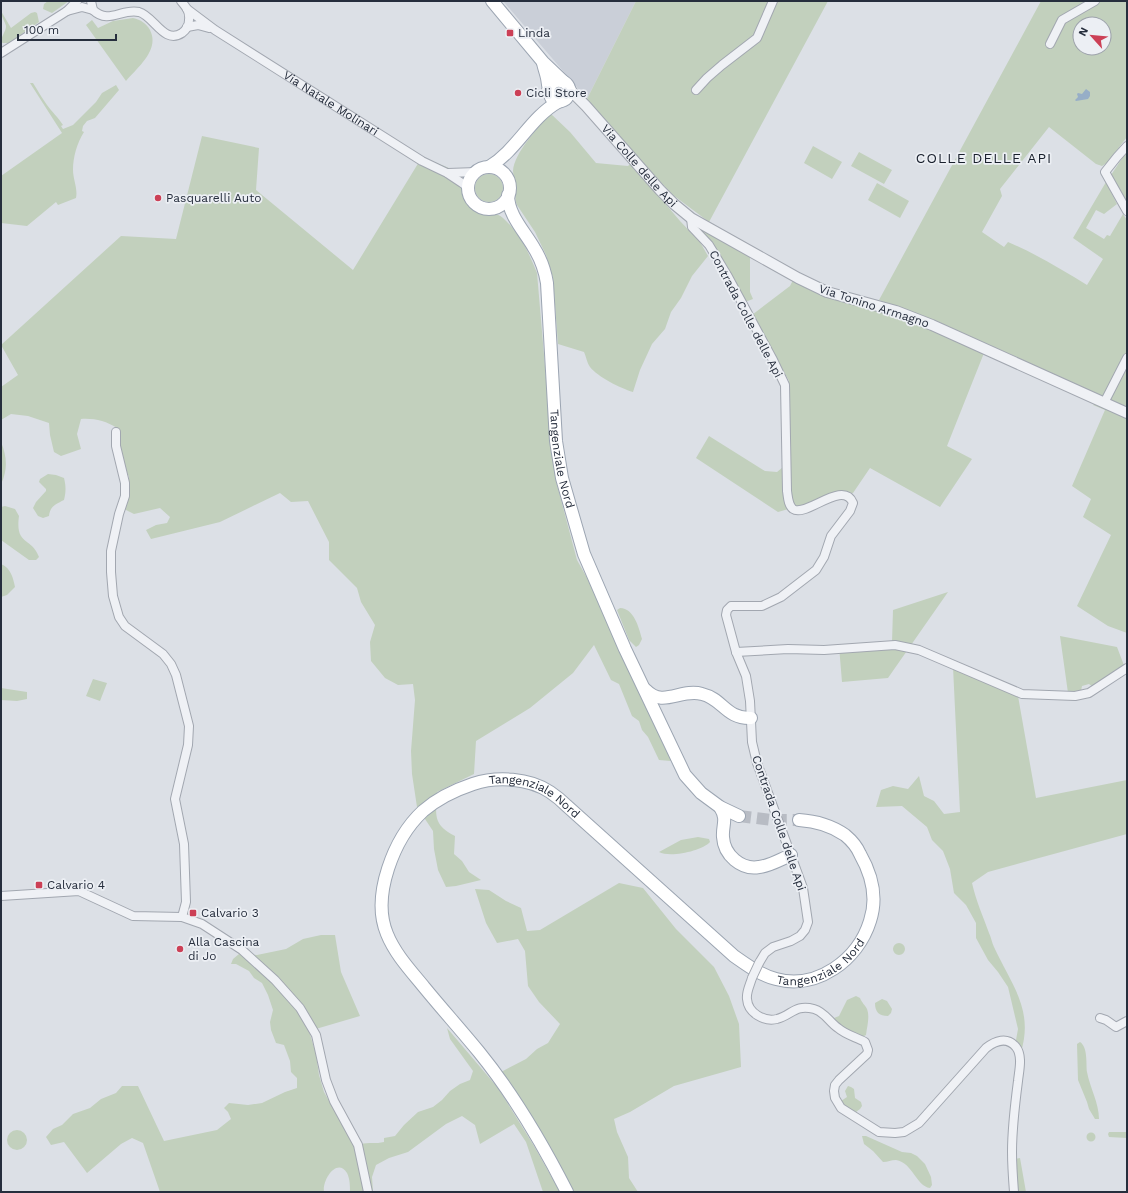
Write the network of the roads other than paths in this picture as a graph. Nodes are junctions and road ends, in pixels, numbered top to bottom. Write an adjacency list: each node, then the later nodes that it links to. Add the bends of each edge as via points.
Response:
1 (77, 1): 9 (street)
2 (90, 1): 8 (street)
3 (181, 1): 7 (street, Via Natale Molinari)
4 (492, 1): 14 (main road, Via Colle delle Api)
5 (773, 1): 16 (street, via 756,38)
6 (1095, 1): 12 (street, via 1062,20)
7 (187, 8): 10 (street); 11 (street, Via Natale Molinari)
8 (93, 10): 9 (street, via 82,7); 10 (street, via 107,16 127,11 140,12 151,18 161,31 169,35 180,34)
9 (67, 11): 13 (street)
10 (187, 26): 11 (street, Via Natale Molinari, via 198,24)
11 (215, 30): 25 (street, Via Natale Molinari, via 422,161)
12 (1050, 44)
13 (1, 53)
14 (543, 62): 15 (main road, Via Colle delle Api); 17 (main road, Via Colle delle Api)
15 (566, 83): 17 (main road, via 553,82); 18 (main road, via 570,92 567,98); 19 (street, Via Colle delle Api)
16 (696, 90)
17 (548, 92): 18 (main road, via 552,99); 20 (main road)
18 (560, 102): 19 (street, Via Colle delle Api, via 577,103); 20 (main road)
19 (590, 111): 31 (street, Via Colle delle Api, via 660,190)
20 (539, 116): 21 (main road)
21 (514, 146): 23 (main road); 26 (main road)
22 (1127, 146): 30 (street, via 1105,172)
23 (489, 167): 24 (main road); 26 (main road, via 503,172)
24 (476, 172): 25 (street, Via Natale Molinari); 27 (main road)
25 (447, 173): 27 (street, Via Natale Molinari)
26 (507, 178): 28 (main road, via 510,189)
27 (468, 188): 29 (main road, via 477,204)
28 (508, 195): 29 (main road, via 505,201); 32 (main road, Tangenziale Nord, via 510,208)
29 (494, 208): 32 (main road, Tangenziale Nord)
30 (1127, 211)
31 (691, 218): 34 (street, Via Tonino Armagno, via 827,292 896,311 932,325); 37 (street, Contrada Colle delle Api, via 692,227 709,245 727,275 785,385 787,491 790,505 796,510 811,507 840,495 852,499 853,503 831,536 824,557 816,570 781,596 762,606 731,606 727,610 726,615)
32 (519, 225): 39 (main road, Tangenziale Nord, via 530,240 545,271 556,441 562,478 584,554)
33 (1127, 358): 34 (street)
34 (1104, 403): 35 (street, Via Tonino Armagno)
35 (1127, 414)
36 (116, 432): 48 (street, via 116,446 125,483 125,496 111,551 113,596 118,617 125,626 163,654 171,664 189,726 188,745 175,799 184,844 186,902)
37 (736, 652): 38 (street, via 895,645 919,650 1022,694 1075,696 1089,693); 41 (street, Contrada Colle delle Api, via 746,676)
38 (1127, 668)
39 (645, 689): 40 (main road, via 656,697); 42 (main road, Tangenziale Nord)
40 (669, 698): 41 (main road, via 692,692 703,694 714,699 736,717); 42 (main road, via 659,711)
41 (751, 718): 46 (street, Contrada Colle delle Api, via 752,742 757,763)
42 (660, 722): 43 (main road, Tangenziale Nord, via 685,775 701,793)
43 (720, 807): 45 (main road); 45 (main road, Tangenziale Nord, via 738,816)
44 (799, 820): 52 (main road, Tangenziale Nord, via 826,825 846,835 868,866 873,883 870,921 861,941 838,966 814,979 799,982 765,976 734,956 567,806 541,787 523,781 491,780 457,789 423,812 398,844 390,863 382,897 382,917 387,934 409,969 480,1054 525,1116)
45 (725, 823): 46 (main road, via 725,848 732,858 742,865 760,867)
46 (791, 855): 53 (street, Contrada Colle delle Api, bridge, via 802,888 808,922 800,936 773,947 765,953 759,963 747,999 754,1014 777,1019 798,1008 812,1009 824,1014 837,1028 865,1042 867,1054 835,1085 835,1098 841,1108 879,1132 895,1134 913,1128 994,1042 1006,1041 1016,1047 1020,1065 1012,1146)
47 (1, 896): 48 (street, via 79,891 133,916)
48 (182, 917): 51 (street, via 202,924 242,950 300,1008 316,1035 326,1080 334,1101 358,1145)
49 (1100, 1018): 50 (street, via 1116,1027)
50 (1127, 1021)
51 (368, 1192)
52 (567, 1192)
53 (1014, 1192)

